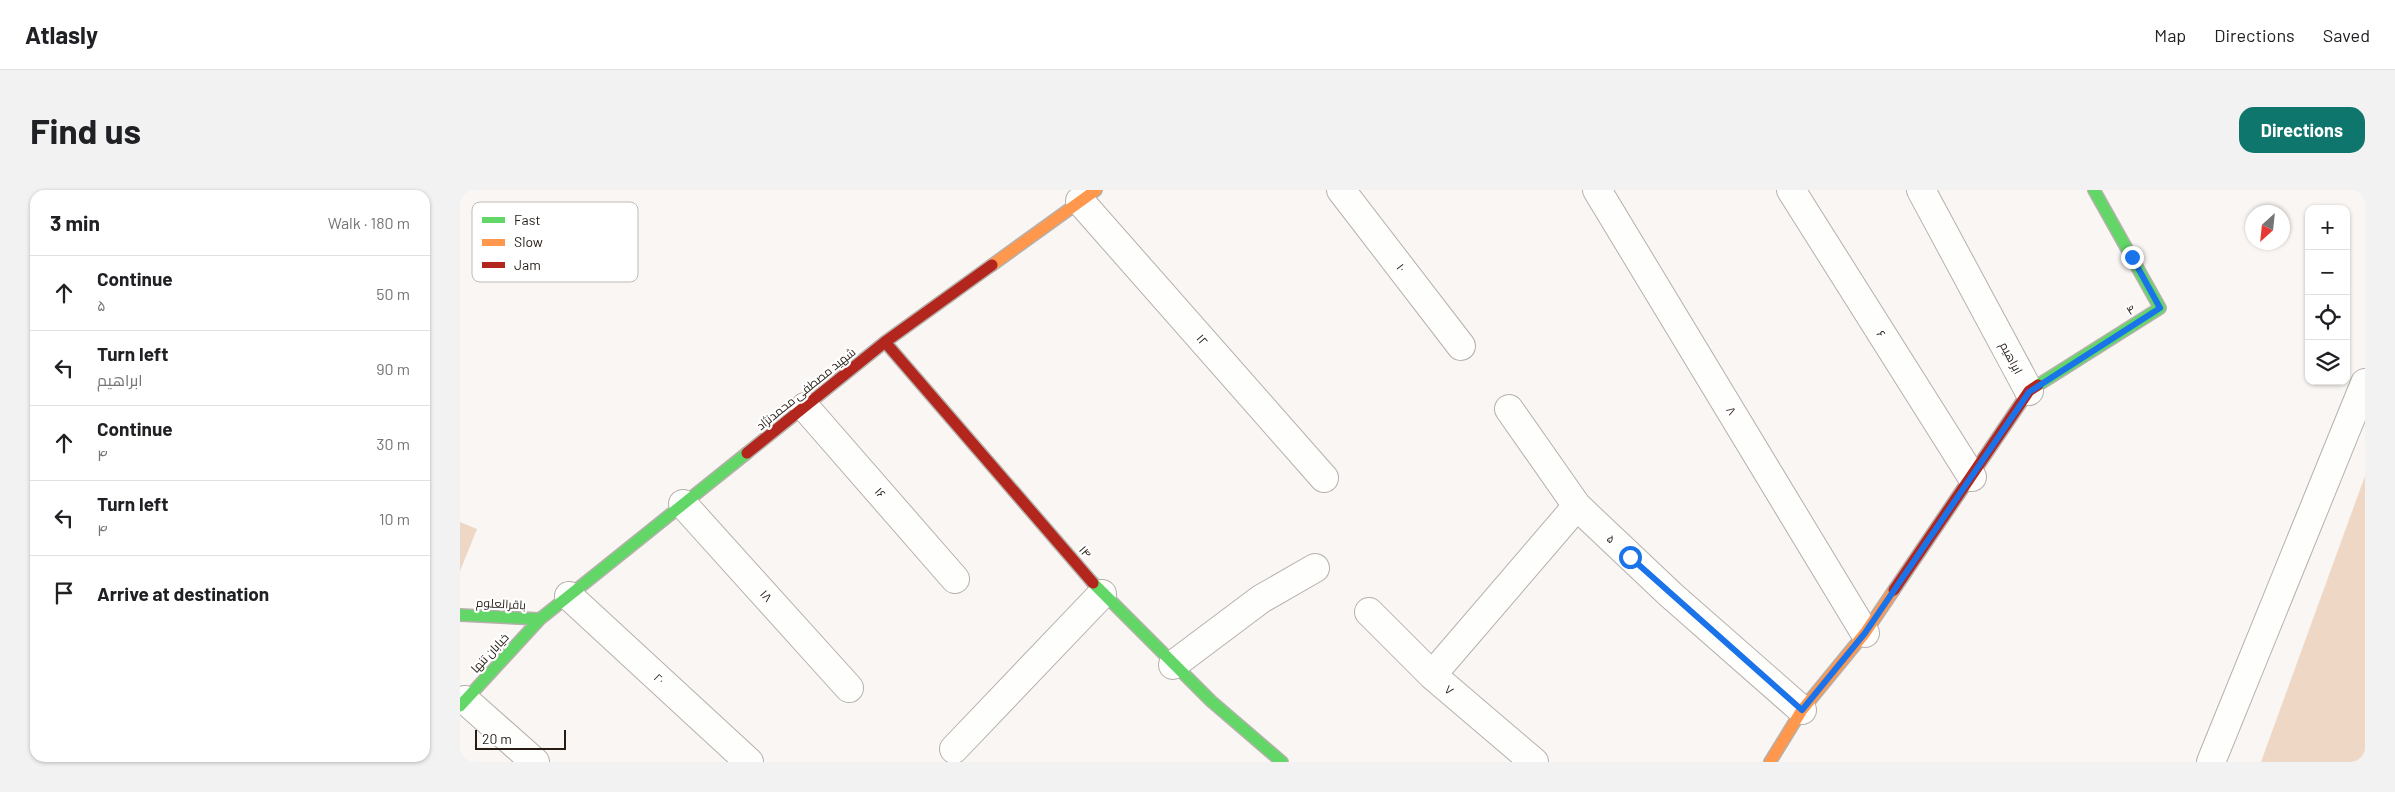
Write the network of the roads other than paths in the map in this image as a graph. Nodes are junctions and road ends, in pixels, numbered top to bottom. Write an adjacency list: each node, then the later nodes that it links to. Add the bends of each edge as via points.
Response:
1 (1341, 190): 8 (street, ۱۰)
2 (1597, 190): 24 (street, ۸)
3 (1791, 190): 13 (street, ۶)
4 (1921, 190): 10 (street, ابراهیم)
5 (2094, 190): 10 (street, ۴, via 2160,308)
6 (1088, 196): 7 (street, شهید مصطفی محمدنژاد); 14 (street, ۱۲)
7 (885, 342): 11 (street, شهید مصطفی محمدنژاد); 19 (street, ۱۴)
8 (1461, 346)
9 (2365, 383): 36 (street)
10 (2029, 392): 13 (street)
11 (805, 407): 15 (street, شهید مصطفی محمدنژاد); 18 (street, ۱۶)
12 (1509, 409): 16 (street, ۵)
13 (1972, 477): 24 (street)
14 (1324, 478)
15 (683, 504): 20 (street, شهید مصطفی محمدنژاد); 27 (street, ۱۸)
16 (1577, 506): 26 (street); 29 (street, ۵, via 1671,595)
17 (1314, 568): 25 (street, via 1261,599)
18 (955, 578)
19 (1102, 594): 25 (street, ۱۴); 30 (street)
20 (569, 596): 23 (street, شهید مصطفی محمدنژاد); 32 (street, ۲۰)
21 (1369, 612): 26 (street, ۷)
22 (460, 615): 23 (street, باقرالعلوم)
23 (540, 620): 28 (street, خیابان تنها)
24 (1865, 633): 29 (street)
25 (1173, 665): 33 (street, ۱۴)
26 (1432, 675): 34 (street, ۷)
27 (849, 688)
28 (462, 703): 31 (street)
29 (1802, 710): 35 (street)
30 (954, 749)
31 (535, 762)
32 (749, 762)
33 (1282, 762)
34 (1534, 762)
35 (1770, 762)
36 (2211, 762)

